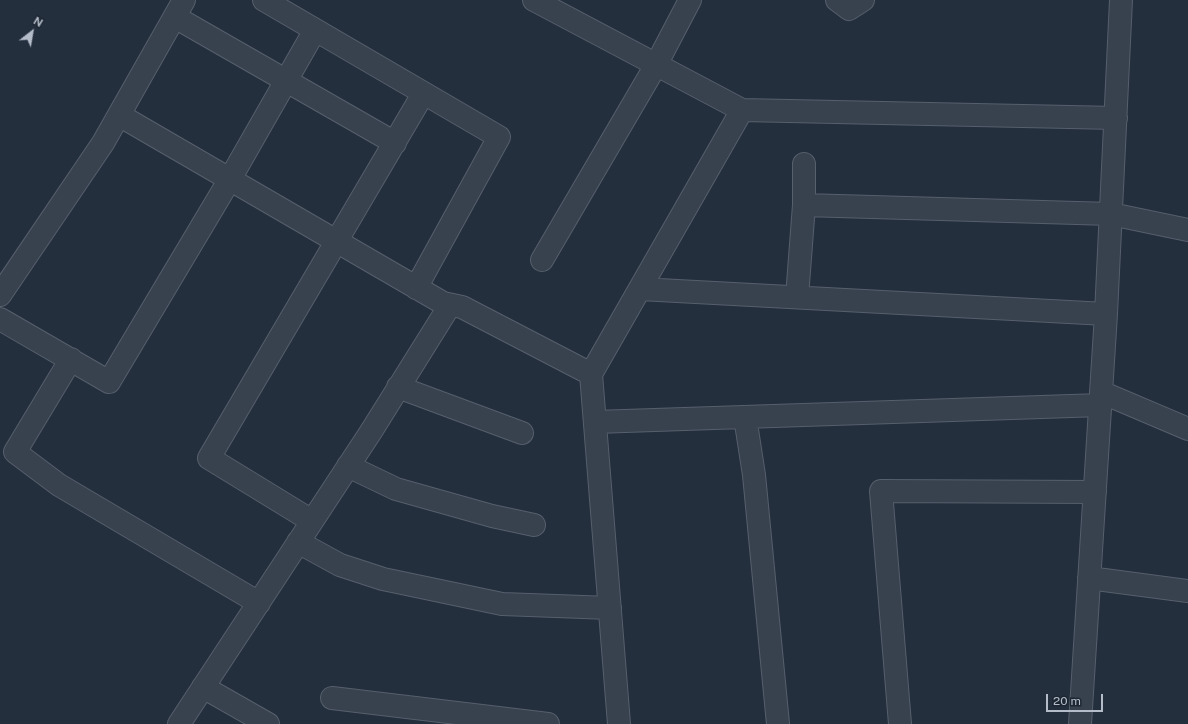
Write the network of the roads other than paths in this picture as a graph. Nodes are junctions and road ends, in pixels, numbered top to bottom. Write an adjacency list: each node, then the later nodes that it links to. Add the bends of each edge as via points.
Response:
1 (264, 0): 8 (street)
2 (534, 0): 9 (street)
3 (690, 0): 9 (street)
4 (837, 0): 5 (street, via 849,9)
5 (863, 0)
6 (1121, 0): 14 (street)
7 (180, 9): 10 (street); 13 (street)
8 (315, 30): 10 (street); 11 (street)
9 (656, 65): 12 (street); 22 (street)
10 (286, 82): 15 (street); 17 (street)
11 (423, 94): 15 (street); 23 (street, via 499,136)
12 (742, 110): 14 (street); 24 (street)
13 (119, 115): 17 (street); 25 (street, via 103,143)
14 (1116, 118): 19 (street)
15 (395, 143): 21 (street)
16 (804, 164): 18 (street)
17 (230, 179): 21 (street); 30 (street, via 110,382)
18 (804, 205): 19 (street); 26 (street)
19 (1111, 214): 20 (street); 28 (street)
20 (1188, 230)
21 (337, 242): 23 (street); 40 (street, via 209,458)
22 (542, 260)
23 (416, 288): 27 (street, via 443,303)
24 (640, 289): 26 (street); 31 (street)
25 (0, 294)
26 (797, 297): 28 (street)
27 (450, 304): 31 (street, via 462,307); 32 (street)
28 (1106, 314): 33 (street)
29 (0, 319): 30 (street)
30 (71, 360): 45 (street, via 15,452 59,485)
31 (591, 374): 35 (street)
32 (398, 387): 37 (street); 38 (street)
33 (1101, 399): 34 (street); 36 (street); 39 (street)
34 (745, 417): 35 (street); 53 (street, via 754,474)
35 (595, 422): 46 (street)
36 (1188, 429)
37 (522, 433)
38 (348, 466): 40 (street); 41 (street, via 396,489)
39 (1095, 492): 43 (street); 54 (street, via 881,491)
40 (312, 521): 42 (street)
41 (534, 525)
42 (298, 542): 45 (street); 46 (street, via 340,565 383,580 502,604)
43 (1089, 578): 44 (street); 55 (street)
44 (1188, 590)
45 (259, 603): 47 (street)
46 (610, 608): 52 (street)
47 (203, 687): 49 (street); 50 (street)
48 (332, 698): 51 (street)
49 (179, 724)
50 (268, 724)
51 (548, 724)
52 (619, 724)
53 (778, 724)
54 (900, 724)
55 (1080, 724)

